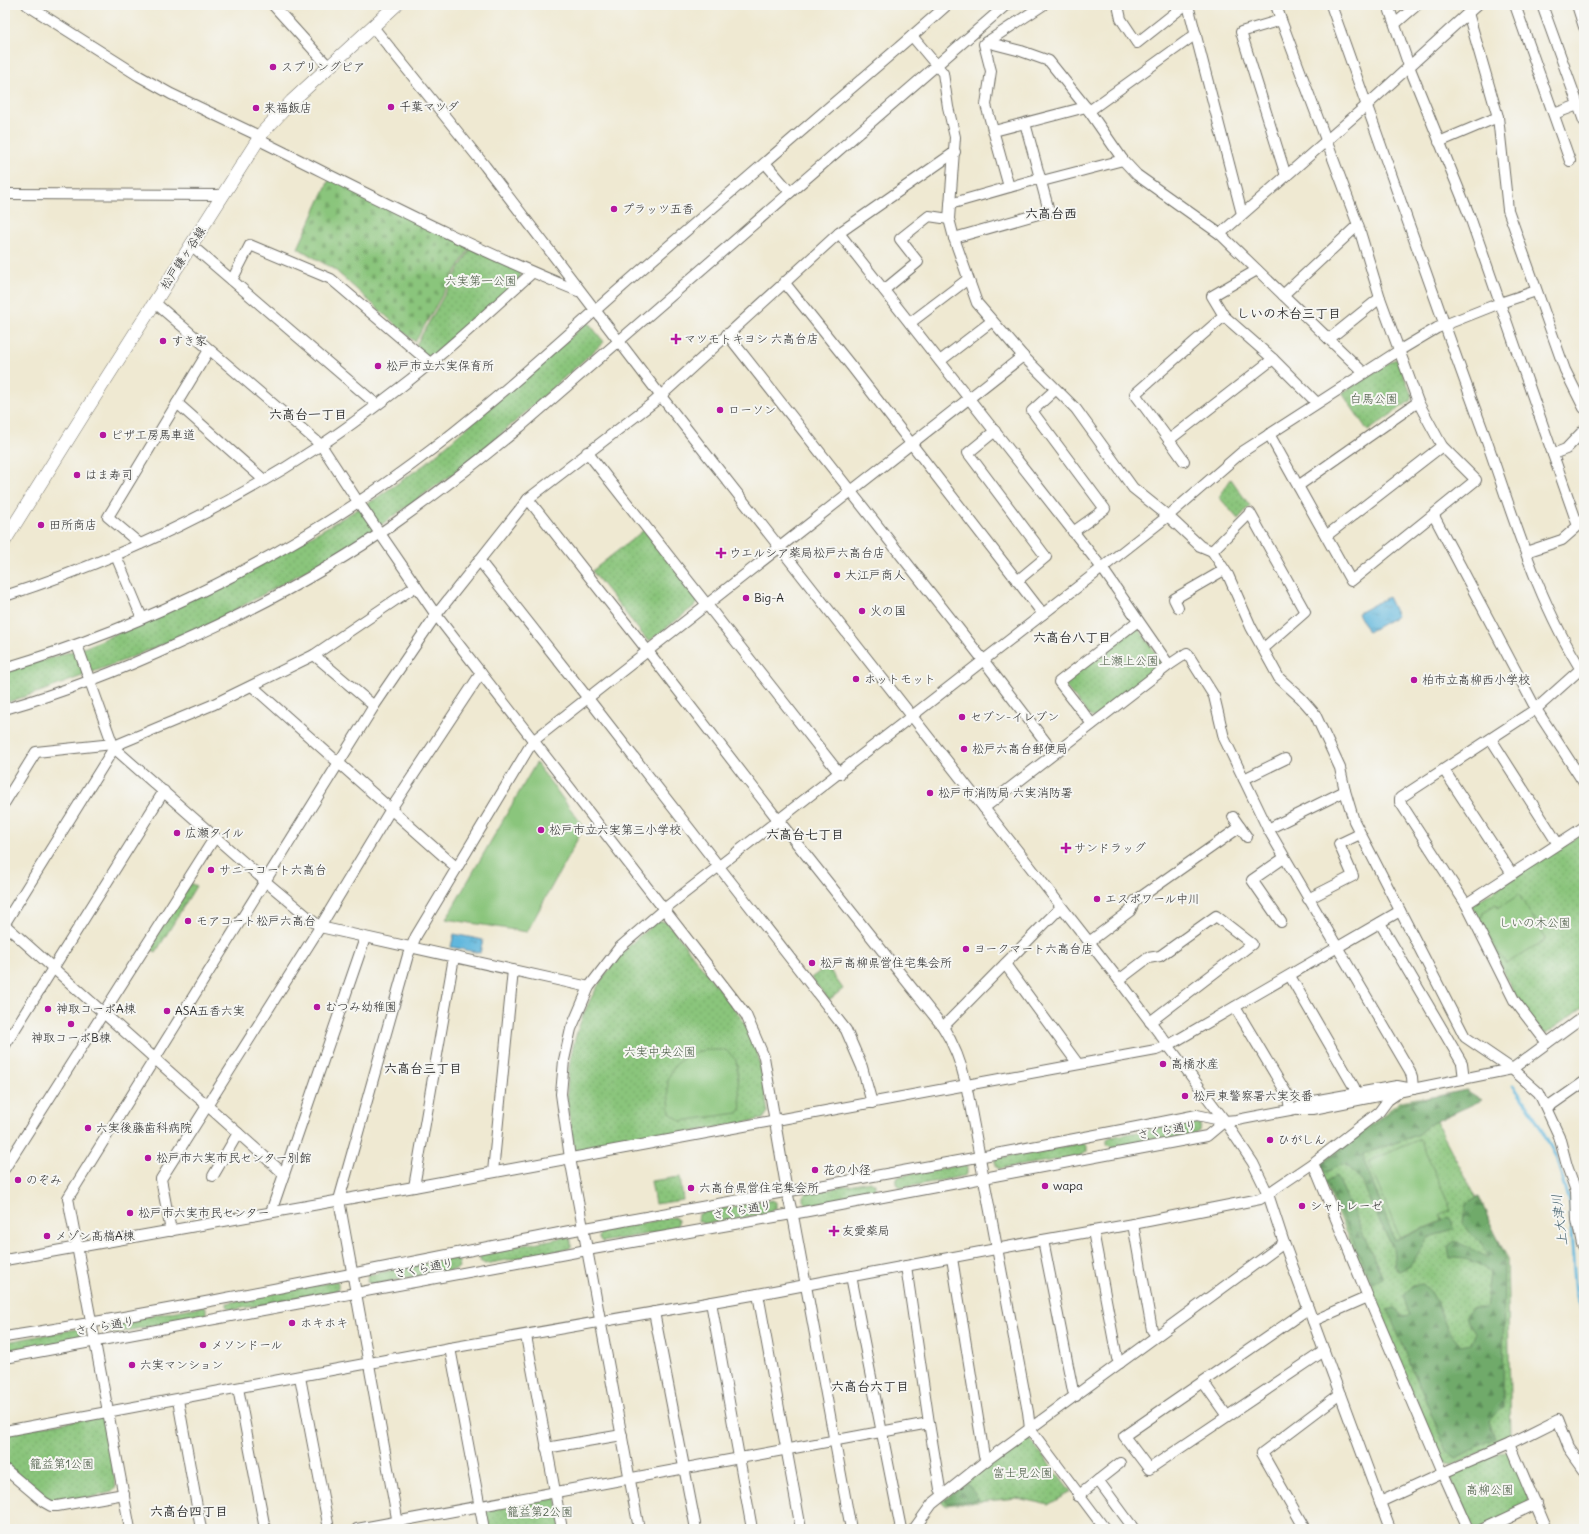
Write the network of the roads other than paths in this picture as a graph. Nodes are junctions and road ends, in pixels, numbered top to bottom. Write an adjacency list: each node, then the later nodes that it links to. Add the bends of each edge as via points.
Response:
1 (27, 5): 37 (street, via 139,76 255,134)
2 (273, 5): 28 (street)
3 (1006, 5): 22 (street)
4 (1043, 5): 25 (street)
5 (1118, 5): 6 (street, via 1121,19 1137,43)
6 (1187, 5): 23 (street)
7 (1276, 5): 18 (street)
8 (1331, 5): 29 (street)
9 (1388, 5): 19 (street)
10 (1417, 5): 19 (street)
11 (1477, 5): 17 (street)
12 (1515, 5): 32 (street)
13 (1542, 5): 30 (street)
14 (1577, 5): 20 (street)
15 (394, 6): 21 (main road, 松戸鎌ヶ谷線)
16 (943, 7): 24 (street)
17 (1468, 13): 27 (street); 33 (street)
18 (1281, 20): 38 (street); 44 (street, via 1241,32)
19 (1395, 24): 27 (street)
20 (1584, 26)
21 (373, 27): 28 (main road, 松戸鎌ヶ谷線); 65 (street, via 485,166)
22 (976, 32): 25 (street); 26 (street)
23 (1196, 34): 31 (street); 51 (street)
24 (912, 36): 26 (street); 43 (street)
25 (986, 43): 31 (street, via 1049,61); 36 (street, via 984,44 991,71 986,105)
26 (937, 65): 40 (street, via 943,73 955,137); 47 (street)
27 (1409, 66): 29 (street); 39 (street)
28 (329, 67): 37 (main road, 松戸鎌ヶ谷線, via 274,119)
29 (1367, 105): 38 (street); 74 (street)
30 (1578, 105): 32 (street); 34 (street)
31 (1088, 109): 35 (street); 41 (street)
32 (1554, 114): 42 (street)
33 (1498, 117): 39 (street); 64 (street, via 1508,210)
34 (1584, 121)
35 (1025, 124): 36 (street); 45 (street)
36 (994, 131): 46 (street)
37 (259, 139): 49 (main road, 松戸鎌ヶ谷線); 59 (street, via 354,188)
38 (1327, 140): 44 (street); 53 (street)
39 (1439, 142): 69 (street, via 1470,217)
40 (955, 152): 50 (street); 54 (street)
41 (1123, 160): 45 (street); 55 (street, via 1140,177)
42 (1570, 161)
43 (765, 163): 47 (street); 70 (street)
44 (1286, 176): 51 (street)
45 (1041, 180): 46 (street); 56 (street, via 1049,210)
46 (1009, 187): 50 (street)
47 (790, 192): 77 (street)
48 (5, 194): 49 (street)
49 (223, 195): 57 (main road, 松戸鎌ヶ谷線)
50 (950, 204): 52 (street)
51 (1242, 214): 55 (street)
52 (949, 219): 56 (street); 63 (street, via 929,216 900,240 918,262)
53 (1358, 224): 66 (street); 67 (street)
54 (839, 233): 62 (street); 63 (street)
55 (1220, 234): 58 (street)
56 (954, 238): 60 (street)
57 (191, 245): 61 (street); 68 (main road, 松戸鎌ヶ谷線)
58 (1257, 270): 66 (street); 71 (street, via 1212,296)
59 (532, 273): 65 (street); 83 (street)
60 (968, 279): 72 (street, via 977,303); 73 (street)
61 (232, 280): 83 (street, via 250,245 324,276 331,279); 91 (street)
62 (784, 282): 75 (street); 97 (street)
63 (884, 290): 73 (street)
64 (1536, 290): 69 (street); 92 (street, via 1565,370)
65 (580, 291): 70 (street)
66 (1283, 295): 76 (street)
67 (1380, 298): 76 (street); 79 (street)
68 (154, 302): 78 (street); 113 (main road, 松戸鎌ヶ谷線)
69 (1500, 303): 74 (street); 101 (street)
70 (595, 311): 77 (street); 107 (street, via 457,429)
71 (1224, 316): 81 (street); 96 (street, via 1135,394)
72 (992, 321): 80 (street); 82 (street)
73 (910, 323): 82 (street)
74 (1444, 324): 79 (street); 117 (street)
75 (727, 334): 86 (street); 105 (street)
76 (1328, 338): 84 (street)
77 (619, 342): 86 (street); 111 (street, via 472,466)
78 (210, 350): 89 (street); 98 (street)
79 (1400, 350): 84 (street); 88 (street)
80 (1023, 356): 85 (street); 87 (street)
81 (1272, 359): 90 (street); 96 (street)
82 (940, 361): 87 (street)
83 (430, 363): 91 (street)
84 (1364, 373): 90 (street)
85 (1055, 390): 108 (street, via 1076,409 1134,488); 110 (street, via 1032,411 1105,509)
86 (660, 395): 100 (street); 115 (street)
87 (969, 398): 94 (street); 97 (street)
88 (1418, 402): 99 (street); 104 (street)
89 (177, 403): 103 (street); 114 (street, via 108,517)
90 (1317, 403): 95 (street)
91 (376, 404): 98 (street)
92 (1584, 408)
93 (1584, 430): 101 (street, via 1566,449)
94 (995, 431): 110 (street); 122 (street, via 968,453 1046,557)
95 (1269, 434): 104 (street); 108 (street, via 1242,452)
96 (1169, 440): 102 (street)
97 (912, 444): 105 (street); 122 (street)
98 (321, 445): 103 (street); 107 (street)
99 (1442, 446): 109 (street, via 1476,480); 112 (street)
100 (587, 452): 106 (street); 125 (street)
101 (1553, 454): 117 (street, via 1578,526 1562,540)
102 (1184, 461)
103 (264, 480): 114 (street, via 180,526)
104 (1298, 486): 112 (street)
105 (850, 492): 115 (street); 135 (street)
106 (528, 499): 119 (street); 133 (street)
107 (358, 502): 111 (street); 129 (street, via 294,542 242,570)
108 (1168, 516): 116 (street, via 1200,546); 120 (street)
109 (1434, 516): 112 (street, via 1350,581); 145 (street)
110 (1074, 532): 120 (street)
111 (380, 534): 123 (street); 140 (street, via 252,610)
112 (1326, 536)
113 (5, 540)
114 (140, 544): 118 (street)
115 (780, 546): 125 (street); 146 (street)
116 (1212, 551): 121 (street); 132 (street, via 1250,513 1305,612)
117 (1526, 552): 138 (street, via 1560,635)
118 (116, 556): 124 (street); 129 (street)
119 (479, 560): 128 (street); 142 (street)
120 (1102, 568): 127 (street); 130 (street)
121 (1224, 570): 126 (street, via 1174,599); 132 (street)
122 (1017, 581): 127 (street)
123 (416, 586): 128 (street); 134 (street)
124 (5, 596)
125 (707, 604): 133 (street); 155 (street)
126 (1178, 607)
127 (1043, 614): 135 (street)
128 (436, 615): 139 (street); 143 (street)
129 (142, 618): 131 (street)
130 (1138, 621): 136 (street); 147 (street, via 1059,682)
131 (77, 645): 137 (street); 140 (street)
132 (1264, 648): 159 (street, via 1279,678 1315,714 1340,768)
133 (648, 650): 142 (street); 164 (street)
134 (314, 655): 141 (street); 143 (street)
135 (984, 661): 146 (street); 151 (street)
136 (1168, 665): 147 (street); 156 (street, via 1188,653 1214,696 1224,738)
137 (5, 668)
138 (1583, 670): 145 (street)
139 (481, 673): 149 (street); 162 (street)
140 (90, 681): 144 (street); 150 (street)
141 (252, 686): 150 (street); 153 (street)
142 (587, 697): 149 (street); 173 (street)
143 (374, 706): 153 (street)
144 (5, 709)
145 (1536, 709): 148 (street); 157 (street)
146 (912, 717): 155 (street); 161 (street)
147 (1092, 724): 151 (street)
148 (1491, 739): 154 (street); 171 (street)
149 (533, 740): 174 (street); 180 (street)
150 (114, 746): 158 (street); 160 (street, via 36,752); 184 (street)
151 (1054, 753): 161 (street)
152 (1285, 759): 156 (street)
153 (338, 764): 162 (street); 176 (street)
154 (1444, 770): 175 (street); 178 (street, via 1403,795 1400,802)
155 (840, 774): 164 (street)
156 (1244, 779): 167 (street)
157 (1584, 783)
158 (164, 791): 169 (street); 192 (street)
159 (1344, 792): 167 (street); 168 (street)
160 (5, 802)
161 (984, 808): 179 (street)
162 (391, 809): 174 (street); 185 (street)
163 (1233, 817): 165 (street)
164 (779, 821): 173 (street); 201 (street)
165 (1240, 827): 170 (street); 187 (street, via 1135,901 1130,911)
166 (1584, 827): 171 (street)
167 (1268, 829): 172 (street)
168 (1360, 834): 177 (street, via 1339,844 1353,876); 181 (street)
169 (215, 837): 176 (street); 198 (street)
170 (1247, 837)
171 (1558, 844): 175 (street)
172 (1284, 858): 177 (street); 182 (street, via 1252,880)
173 (719, 867): 180 (street); 215 (street, via 846,1030 862,1068)
174 (456, 868): 188 (street)
175 (1512, 874): 178 (street)
176 (265, 881): 185 (street); 205 (street)
177 (1308, 899): 189 (street)
178 (1466, 904): 202 (street, via 1514,1000)
179 (1061, 907): 187 (street); 191 (street)
180 (664, 910): 196 (street, via 620,948); 220 (street, via 746,1015 764,1057)
181 (1400, 911): 183 (street); 207 (street, via 1465,1037)
182 (1281, 922)
183 (1380, 923): 189 (street); 208 (street, via 1462,1063)
184 (5, 924): 192 (street)
185 (320, 927): 186 (street); 216 (street)
186 (365, 938): 188 (street); 228 (street)
187 (1090, 942): 195 (street)
188 (411, 948): 190 (street); 234 (street)
189 (1337, 948): 194 (street); 211 (street, via 1410,1071)
190 (454, 957): 193 (street); 231 (street)
191 (1005, 964): 201 (street); 206 (street)
192 (54, 968): 198 (street); 203 (street)
193 (513, 970): 196 (street); 227 (street)
194 (1290, 976): 197 (street); 213 (street, via 1354,1088)
195 (1119, 980): 200 (street); 200 (street, via 1148,958 1160,956 1216,916 1252,944)
196 (589, 987): 224 (street, via 571,1029 564,1060 561,1094)
197 (1235, 1007): 204 (street); 218 (street, via 1288,1096)
198 (103, 1013): 205 (street); 226 (street)
199 (1584, 1016): 202 (street)
200 (1150, 1022): 204 (street)
201 (943, 1027): 210 (street, via 954,1044)
202 (1547, 1043): 207 (street)
203 (5, 1045)
204 (1169, 1045): 206 (street, via 1156,1050); 221 (street)
205 (154, 1058): 216 (street); 243 (street, via 68,1198)
206 (1078, 1064): 210 (street)
207 (1512, 1069): 208 (street); 217 (street, via 1539,1093)
208 (1464, 1079): 211 (street)
209 (1584, 1082): 217 (street)
210 (966, 1084): 215 (street); 223 (street)
211 (1413, 1089): 212 (street); 213 (street, via 1397,1086)
212 (1398, 1093): 214 (street); 219 (street, via 1388,1100)
213 (1354, 1094): 218 (street, via 1312,1101)
214 (1375, 1097): 218 (street, via 1313,1109); 219 (street, via 1380,1102)
215 (872, 1103): 220 (street)
216 (207, 1105): 222 (street); 239 (street, via 162,1178)
217 (1547, 1108): 244 (street, via 1559,1136 1576,1191 1577,1220)
218 (1292, 1109): 221 (street)
219 (1380, 1112): 225 (street)
220 (776, 1120): 224 (street); 232 (street)
221 (1225, 1121): 223 (street, さくら通り, via 1197,1114); 230 (street, さくら通り, via 1207,1136); 233 (street, via 1253,1163)
222 (238, 1134): 228 (street); 229 (street)
223 (980, 1157): 230 (street); 232 (street, さくら通り)
224 (570, 1158): 227 (street); 238 (street)
225 (1313, 1163): 233 (street); 255 (street)
226 (5, 1168)
227 (493, 1172): 231 (street)
228 (284, 1174): 235 (street)
229 (213, 1176)
230 (984, 1177): 236 (street, さくら通り); 246 (street)
231 (414, 1187): 234 (street)
232 (787, 1192): 236 (street); 238 (street, さくら通り)
233 (1268, 1194): 237 (street, via 1256,1200); 242 (street)
234 (339, 1200): 235 (street); 250 (street)
235 (271, 1212): 239 (street)
236 (792, 1214): 245 (street, さくら通り); 252 (street)
237 (1132, 1224): 240 (street); 262 (street, via 1152,1330)
238 (584, 1228): 245 (street); 250 (street, さくら通り)
239 (171, 1231): 243 (street)
240 (1093, 1231): 241 (street); 269 (street)
241 (1043, 1240): 246 (street); 275 (street)
242 (1284, 1243): 257 (street); 262 (street)
243 (77, 1248): 248 (street); 261 (street)
244 (1584, 1248)
245 (587, 1250): 253 (street, さくら通り); 260 (street)
246 (997, 1250): 247 (street); 280 (street)
247 (952, 1258): 249 (street); 289 (street, via 984,1456)
248 (5, 1260)
249 (906, 1266): 251 (street); 279 (street)
250 (352, 1274): 253 (street); 261 (street, さくら通り)
251 (851, 1276): 252 (street); 282 (street)
252 (805, 1285): 254 (street); 284 (street)
253 (355, 1294): 265 (street, さくら通り); 270 (street)
254 (758, 1294): 256 (street); 287 (street)
255 (1368, 1297): 259 (street); 294 (street)
256 (711, 1302): 258 (street); 288 (street)
257 (1308, 1309): 259 (street); 272 (street)
258 (654, 1312): 260 (street); 291 (street)
259 (1313, 1321): 267 (street)
260 (601, 1322): 263 (street); 283 (street)
261 (91, 1324): 264 (street, さくら通り); 265 (street)
262 (1156, 1335): 269 (street)
263 (526, 1336): 266 (street); 286 (street)
264 (5, 1337)
265 (94, 1341): 268 (street, さくら通り); 277 (street)
266 (450, 1348): 270 (street); 303 (street)
267 (1324, 1351): 274 (street); 278 (street)
268 (5, 1358)
269 (1120, 1363): 275 (street)
270 (368, 1364): 271 (street); 304 (street)
271 (300, 1377): 273 (street); 308 (street)
272 (1203, 1382): 278 (street); 278 (street, via 1124,1436 1149,1470)
273 (238, 1388): 276 (street); 307 (street)
274 (1340, 1394): 301 (street); 321 (street, via 1262,1453)
275 (1076, 1396): 280 (street)
276 (178, 1400): 277 (street); 306 (street)
277 (109, 1412): 281 (street); 298 (street)
278 (1227, 1416)
279 (929, 1423): 282 (street); 299 (street)
280 (1030, 1429): 289 (street); 300 (street)
281 (5, 1431)
282 (882, 1432): 284 (street); 317 (street)
283 (622, 1435): 286 (street); 295 (street)
284 (834, 1441): 287 (street); 316 (street)
285 (1510, 1444): 292 (street, via 1558,1420 1569,1448); 294 (street); 302 (street)
286 (546, 1448): 297 (street)
287 (786, 1449): 288 (street); 315 (street)
288 (739, 1459): 291 (street); 314 (street)
289 (987, 1460): 299 (street)
290 (1120, 1463): 296 (street)
291 (685, 1468): 295 (street); 313 (street)
292 (1584, 1469)
293 (5, 1470): 298 (street, via 51,1506)
294 (1443, 1473): 301 (street); 323 (street)
295 (630, 1478): 297 (street); 312 (street)
296 (1098, 1480): 300 (street); 320 (street)
297 (555, 1492): 303 (street); 311 (street)
298 (124, 1494): 305 (street)
299 (943, 1494): 318 (street, via 932,1504)
300 (1078, 1496): 319 (street)
301 (1380, 1502): 322 (street)
302 (1536, 1504): 324 (street); 325 (street)
303 (479, 1506): 304 (street); 310 (street)
304 (398, 1525): 309 (street)
305 (130, 1529)
306 (201, 1529)
307 (265, 1529)
308 (329, 1529)
309 (356, 1529)
310 (484, 1529)
311 (562, 1529)
312 (639, 1529)
313 (696, 1529)
314 (752, 1529)
315 (801, 1529)
316 (851, 1529)
317 (900, 1529)
318 (914, 1529)
319 (1105, 1529)
320 (1134, 1529)
321 (1305, 1529)
322 (1390, 1529)
323 (1468, 1529)
324 (1482, 1529)
325 (1546, 1529)

